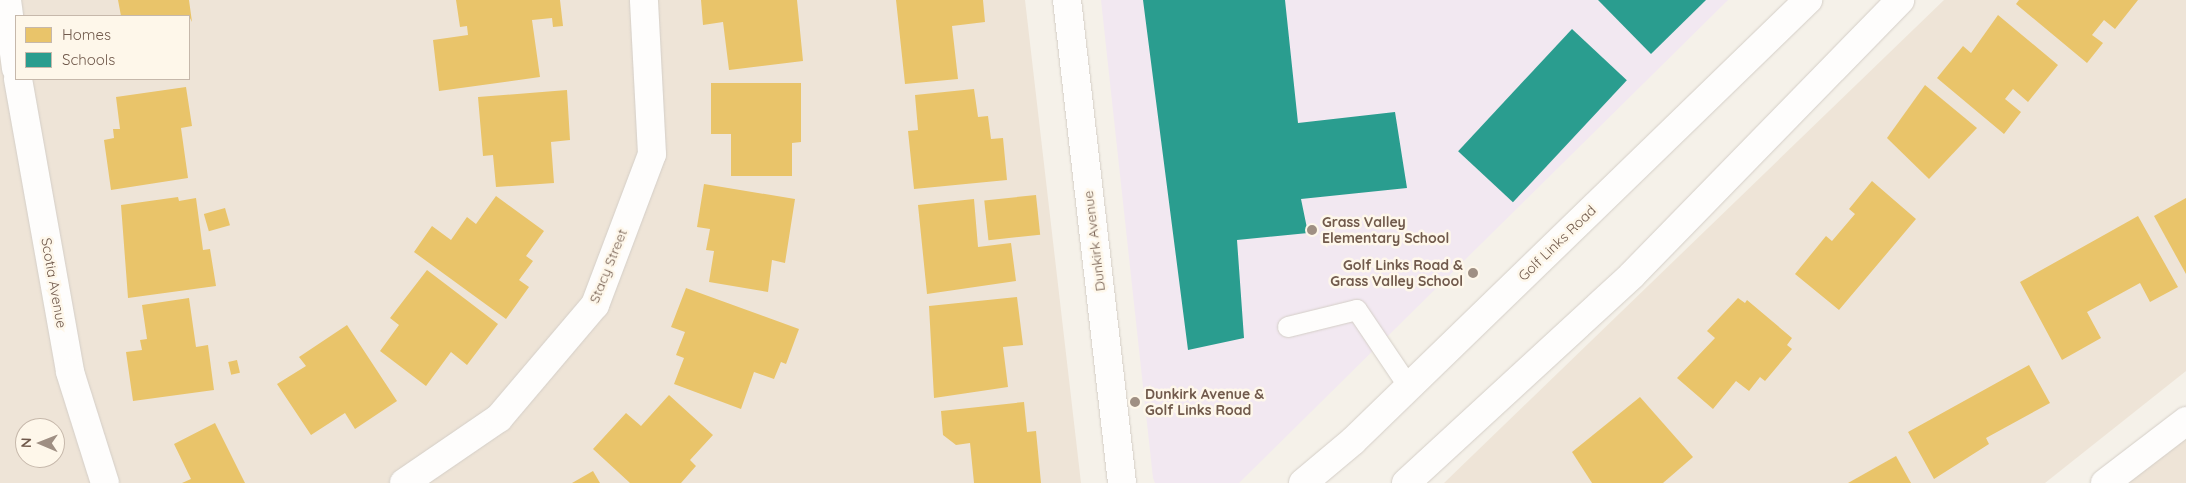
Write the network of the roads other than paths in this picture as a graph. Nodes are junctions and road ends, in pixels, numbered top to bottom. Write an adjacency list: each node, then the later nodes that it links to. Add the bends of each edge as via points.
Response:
1 (7, 0): 6 (street)
2 (644, 0): 12 (street, Stacy Street, via 652,154 594,305 499,418)
3 (1067, 0): 13 (street, Dunkirk Avenue)
4 (1808, 0): 9 (street, Golf Links Road)
5 (1900, 0): 15 (street, via 1632,275)
6 (15, 60)
7 (18, 80): 11 (street, Scotia Avenue, via 70,372)
8 (1288, 327): 9 (lane, via 1356,310)
9 (1409, 387): 14 (street, Golf Links Road)
10 (2186, 421): 16 (street)
11 (106, 483)
12 (404, 483)
13 (1122, 483)
14 (1303, 483)
15 (1406, 483)
16 (2104, 483)

